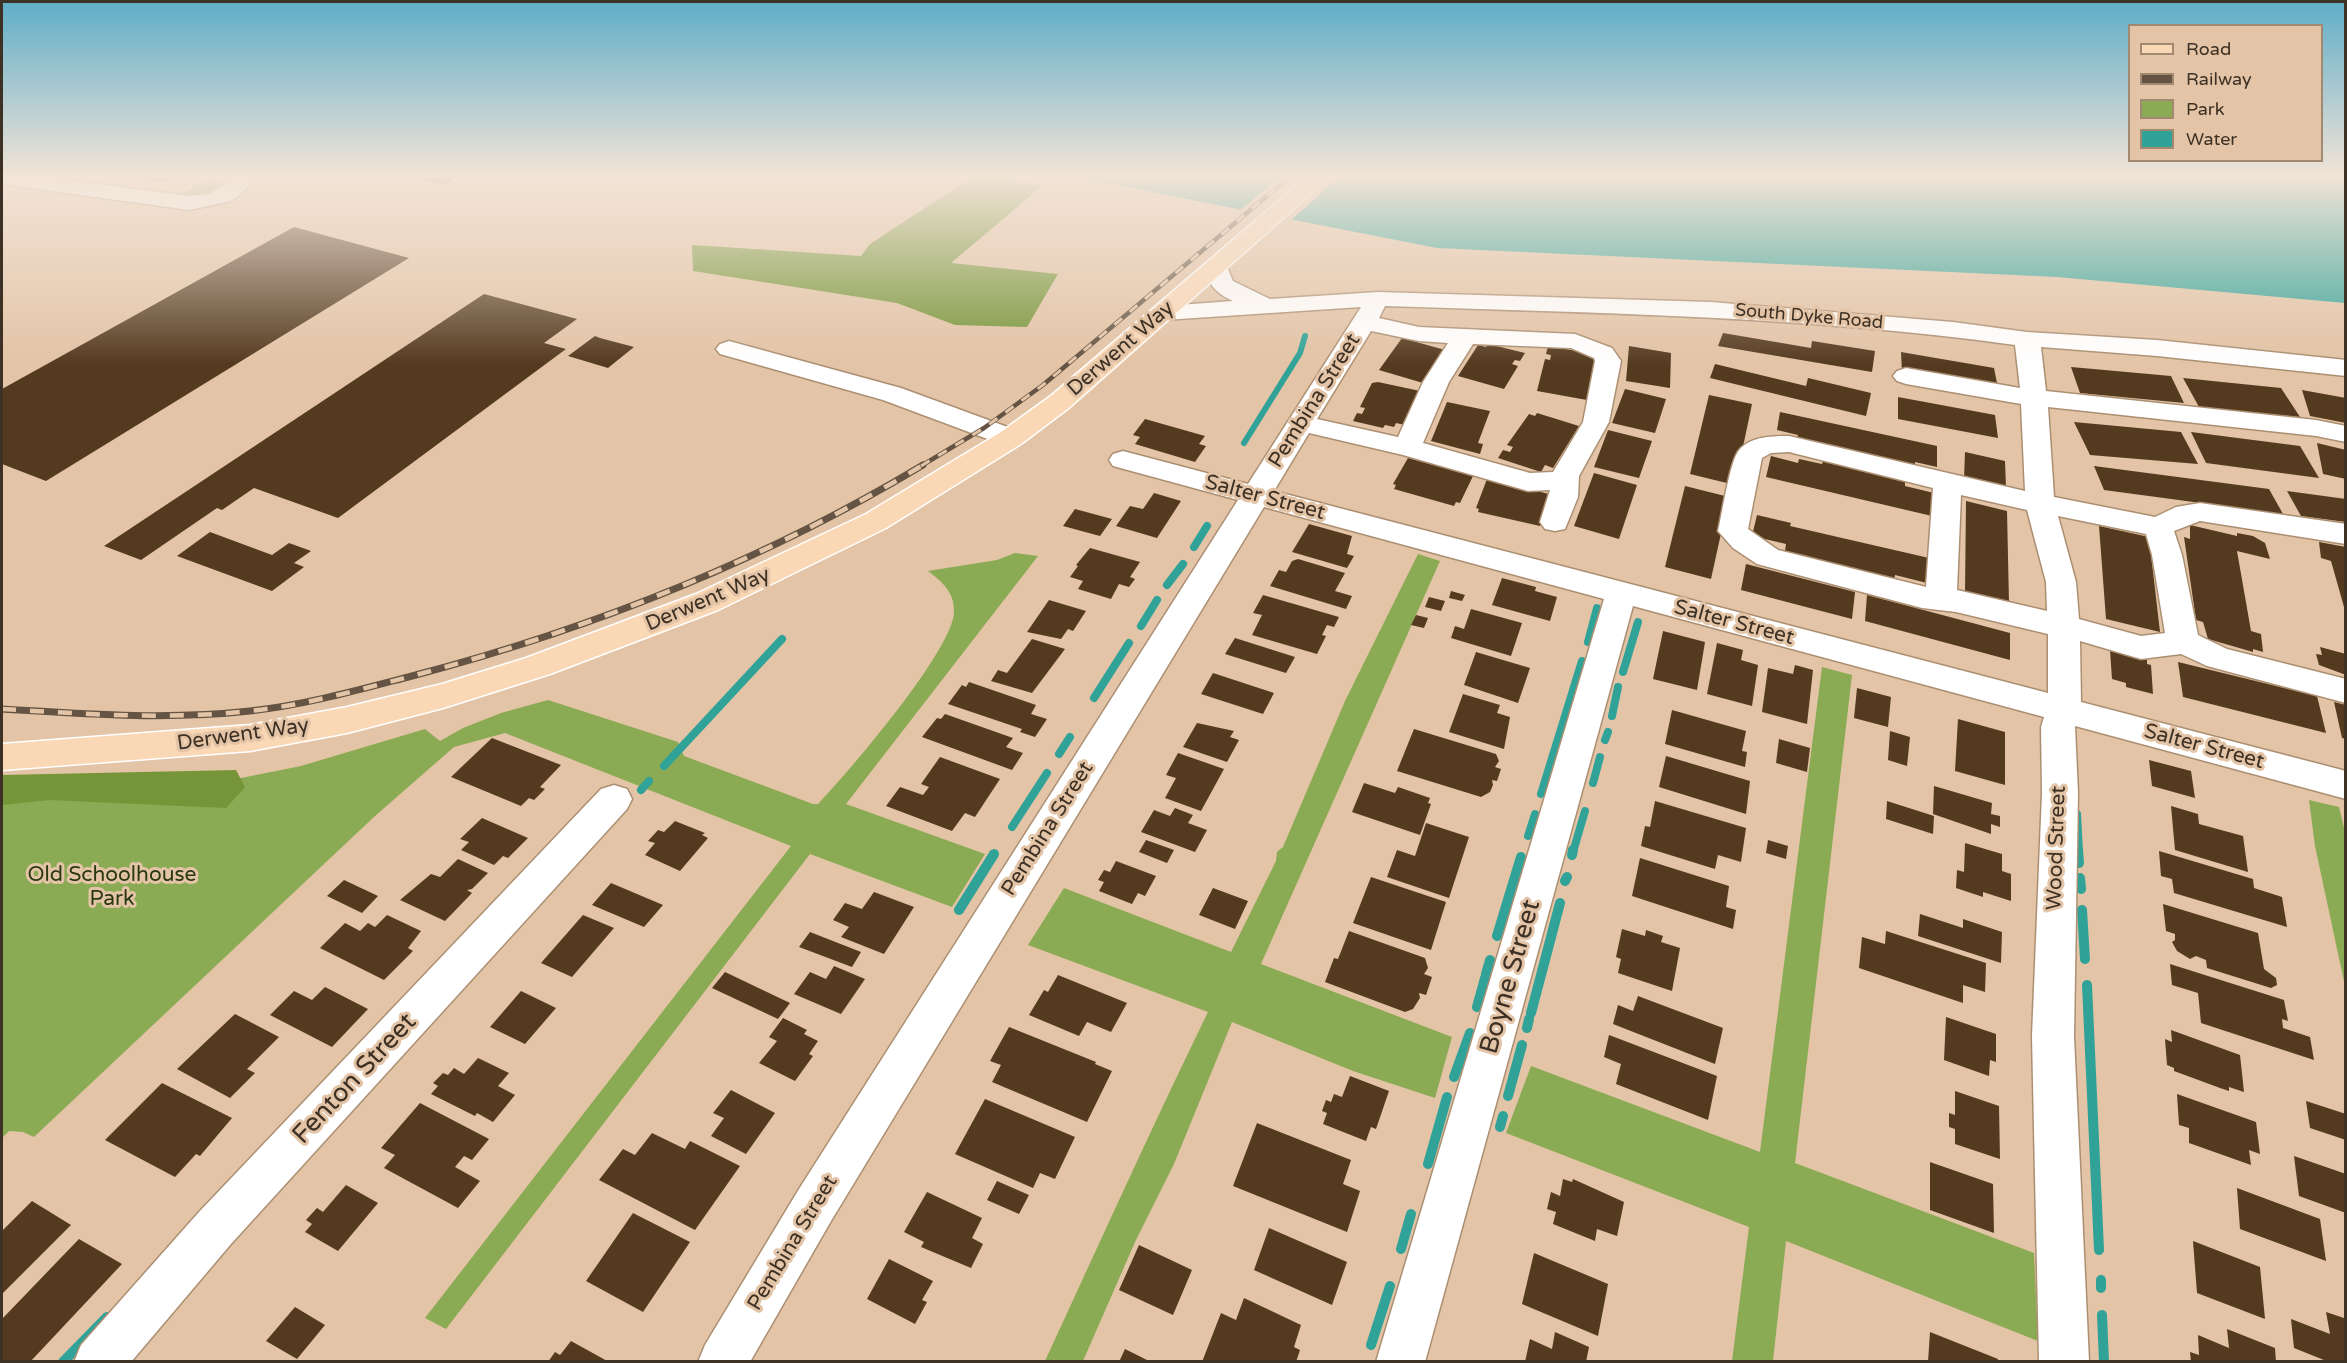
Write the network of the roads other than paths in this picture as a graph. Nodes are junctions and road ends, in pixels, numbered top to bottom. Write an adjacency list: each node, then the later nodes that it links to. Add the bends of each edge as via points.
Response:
1 (1250, 238): 2 (main road, Derwent Way)
2 (1217, 267): 4 (street, South Dyke Road, via 1219,281 1227,289); 5 (main road, Derwent Way)
3 (1378, 299): 4 (street, South Dyke Road); 6 (street, Pembina Street); 8 (street, South Dyke Road, via 1710,309)
4 (1270, 306): 5 (street, South Dyke Road)
5 (1164, 313): 15 (main road, Derwent Way)
6 (1365, 322): 7 (street, via 1419,334); 13 (street, Pembina Street)
7 (1465, 336): 16 (street, via 1436,382); 18 (street, via 1575,341 1603,353 1608,361 1596,422)
8 (2027, 339): 10 (street, South Dyke Road); 12 (street, Wood Street)
9 (729, 349): 15 (street, via 892,394)
10 (2346, 368)
11 (1906, 376): 12 (street)
12 (2034, 398): 14 (street); 21 (street, Wood Street)
13 (1300, 423): 16 (street); 20 (street, Pembina Street)
14 (2346, 434)
15 (1011, 438): 32 (main road, Derwent Way, via 876,521 772,573 538,666 443,696 347,720 250,738)
16 (1408, 447): 18 (street, via 1528,482)
17 (1124, 460): 20 (street, Salter Street)
18 (1565, 478): 22 (street, via 1564,497)
19 (1947, 483): 21 (street); 26 (street); 26 (street, via 1789,444 1759,446 1749,455 1733,531 1768,557)
20 (1256, 497): 25 (street, Salter Street); 37 (street, Pembina Street, via 815,1204)
21 (2040, 504): 23 (street); 27 (street, Wood Street, via 2061,582)
22 (1555, 522)
23 (2158, 527): 24 (street, via 2200,512); 28 (street, via 2165,542)
24 (2346, 534)
25 (1621, 593): 30 (street, Salter Street); 38 (street, Boyne Street)
26 (1941, 599): 27 (street)
27 (2064, 627): 28 (street, via 2141,648); 30 (street, Wood Street)
28 (2184, 642): 29 (street, via 2218,658)
29 (2346, 691)
30 (2064, 709): 34 (street, Salter Street); 39 (street, Wood Street, via 2058,727 2060,793 2053,1036)
31 (2, 746): 32 (main road, Derwent Way)
32 (68, 750): 33 (main road, Derwent Way)
33 (2, 757)
34 (2346, 785)
35 (614, 799): 36 (street, Fenton Street, via 215,1228)
36 (98, 1362)
37 (722, 1362)
38 (1400, 1362)
39 (2064, 1362)

